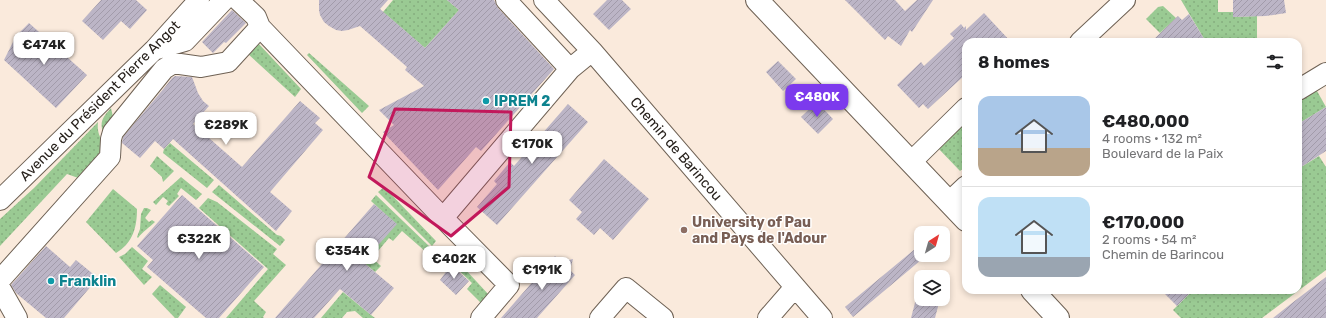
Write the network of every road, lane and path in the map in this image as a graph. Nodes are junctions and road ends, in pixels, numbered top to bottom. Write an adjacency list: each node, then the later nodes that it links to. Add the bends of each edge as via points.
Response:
1 (199, 0): 9 (street, Avenue du Président Pierre Angot)
2 (506, 0): 11 (street)
3 (544, 0): 10 (street, Chemin de Barincou)
4 (757, 0): 15 (main road)
5 (1125, 0): 8 (street)
6 (230, 2): 7 (street, via 251,22); 9 (street, via 185,41)
7 (260, 26): 20 (street); 21 (street, via 228,62 202,67 172,64 164,69 114,132 110,157)
8 (1089, 38)
9 (154, 50): 17 (street, Avenue du Président Pierre Angot)
10 (592, 51): 11 (street); 22 (street, Chemin de Barincou)
11 (570, 69): 20 (street)
12 (1326, 73): 13 (street)
13 (1302, 88)
14 (962, 112): 15 (street)
15 (910, 162): 18 (main road)
16 (962, 190): 18 (street)
17 (2, 195)
18 (949, 202): 19 (main road)
19 (962, 216)
20 (443, 218): 26 (street, via 509,285)
21 (0, 280)
22 (795, 287): 29 (street); 30 (street, Chemin de Barincou)
23 (0, 288): 25 (street)
24 (1036, 294): 31 (main road)
25 (17, 318)
26 (481, 318)
27 (600, 318): 28 (street, via 626,288)
28 (663, 318)
29 (768, 318)
30 (822, 318)
31 (1058, 318)

